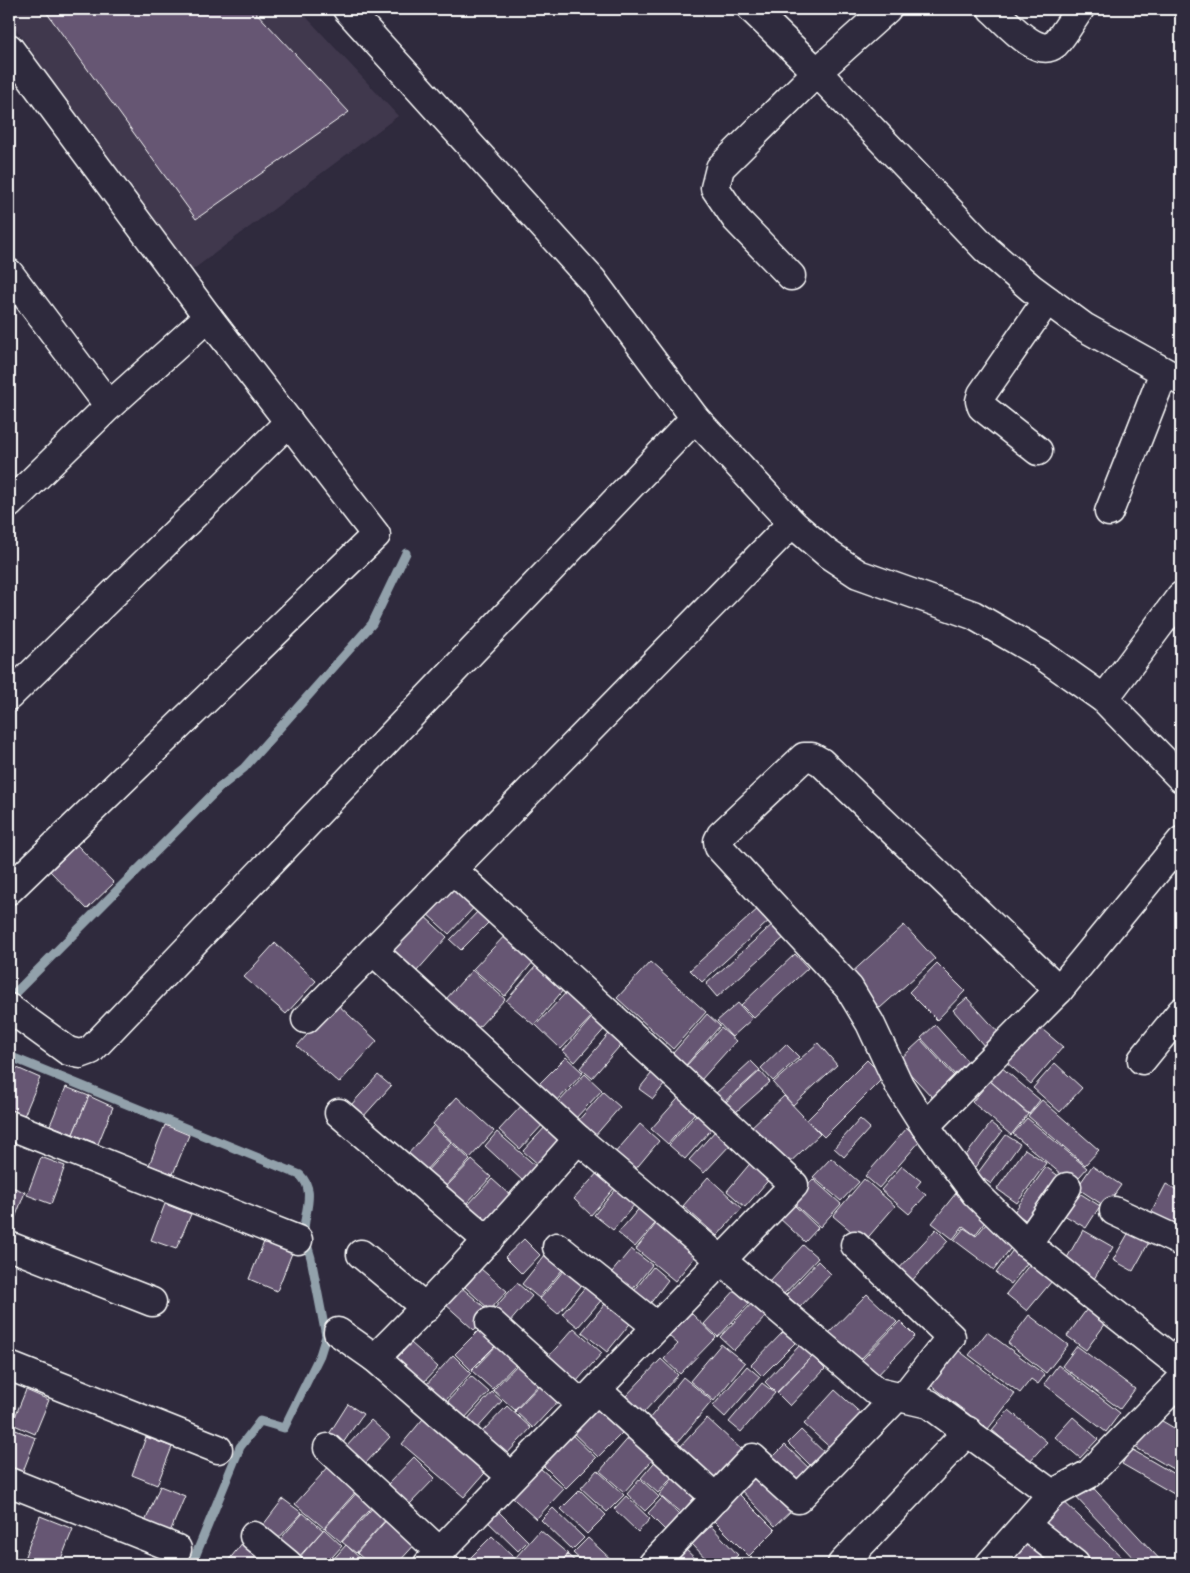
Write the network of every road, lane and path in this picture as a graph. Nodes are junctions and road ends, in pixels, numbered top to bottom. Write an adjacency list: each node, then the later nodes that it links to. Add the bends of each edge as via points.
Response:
1 (347, 9): 14 (street, via 593,281)
2 (752, 9): 7 (street)
3 (887, 9): 7 (street)
4 (992, 9): 5 (street, via 1035,47 1047,48 1055,43)
5 (1080, 9)
6 (9, 48): 11 (street)
7 (817, 72): 9 (street, via 720,168 715,188 736,220); 10 (street, via 986,250)
8 (9, 273): 13 (street)
9 (791, 276)
10 (1047, 300): 12 (street, via 1084,327); 16 (street, via 980,401 982,407)
11 (208, 317): 13 (street); 15 (street)
12 (1173, 376): 18 (street)
13 (109, 406): 17 (street)
14 (695, 418): 19 (street); 29 (street, via 91,1050 80,1054 68,1051)
15 (289, 422): 21 (street); 26 (street, via 376,535)
16 (1038, 451)
17 (9, 504)
18 (1109, 512)
19 (792, 523): 22 (street, via 828,554 858,574 973,615 1042,654); 25 (street)
20 (1181, 596): 22 (street)
21 (9, 696)
22 (1104, 699): 23 (street)
23 (1181, 778)
24 (1181, 841): 28 (street)
25 (453, 870): 27 (street); 47 (street, via 794,1185)
26 (9, 890)
27 (373, 951): 31 (street); 36 (street)
28 (1059, 990): 35 (street); 35 (street, via 821,762 812,757 804,758 721,835 718,847 849,988 870,1023 899,1085)
29 (9, 1008)
30 (1181, 1012): 32 (street)
31 (306, 1019)
32 (1142, 1060)
33 (340, 1113): 40 (street)
34 (9, 1125): 39 (street)
35 (925, 1126): 42 (street, via 975,1193)
36 (578, 1139): 40 (street); 47 (street)
37 (1067, 1187): 42 (street)
38 (1114, 1211): 41 (street)
39 (298, 1240)
40 (488, 1242): 49 (street)
41 (1181, 1242)
42 (1027, 1244): 55 (street)
43 (855, 1245): 58 (street, via 951,1337)
44 (9, 1246): 48 (street)
45 (558, 1247): 51 (street)
46 (361, 1254): 49 (street)
47 (721, 1259): 51 (street); 58 (street, via 877,1392)
48 (152, 1302)
49 (426, 1308): 53 (street)
50 (490, 1322): 57 (street)
51 (656, 1326): 57 (street)
52 (338, 1332): 53 (street)
53 (375, 1358): 62 (street)
54 (9, 1366): 61 (street)
55 (1181, 1366)
56 (1181, 1380): 64 (street, via 1089,1474)
57 (589, 1397): 62 (street); 65 (street)
58 (900, 1398): 59 (street, via 929,1404); 65 (street, via 798,1499 753,1458)
59 (968, 1431): 64 (street); 70 (street)
60 (328, 1448): 69 (street)
61 (218, 1449)
62 (511, 1476): 69 (street)
63 (9, 1482): 68 (street)
64 (1052, 1494): 66 (street)
65 (716, 1498): 73 (street)
66 (1025, 1525): 71 (street); 74 (street)
67 (254, 1536): 72 (street)
68 (177, 1549)
69 (434, 1558)
70 (852, 1561)
71 (995, 1563)
72 (288, 1564)
73 (653, 1564)
74 (1075, 1564)

